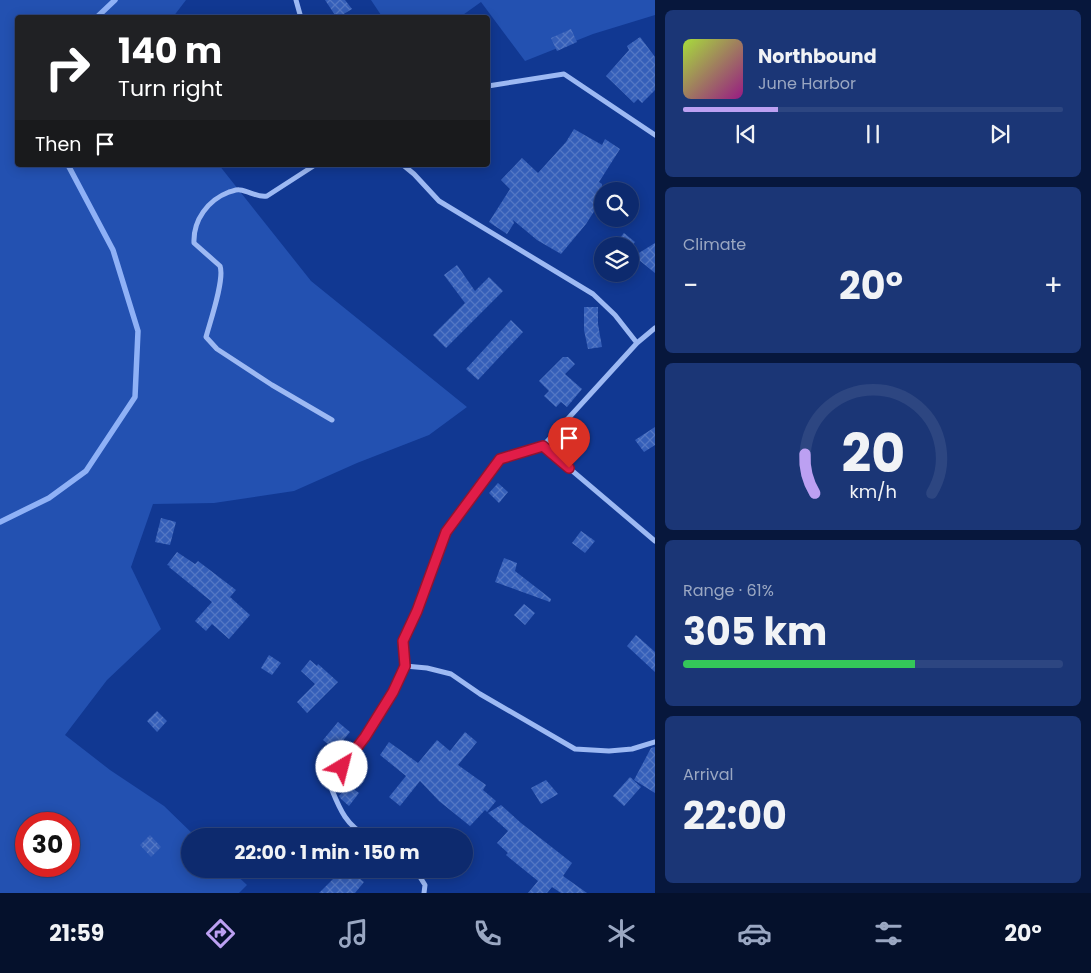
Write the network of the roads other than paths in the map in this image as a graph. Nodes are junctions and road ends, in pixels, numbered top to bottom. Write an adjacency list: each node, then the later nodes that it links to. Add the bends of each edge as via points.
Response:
1 (296, 0): 2 (street)
2 (301, 15)
3 (490, 86): 4 (street, via 564,74)
4 (655, 135)
5 (312, 167): 9 (street, via 267,196 238,189 222,195 209,203 193,233 194,243 222,270 206,337 216,349)
6 (405, 167): 8 (street, via 439,201 593,294)
7 (655, 328): 8 (street)
8 (637, 342): 10 (street)
9 (332, 420)
10 (543, 446): 11 (street); 12 (street, via 500,459 446,532 403,641)
11 (655, 541)
12 (405, 666): 13 (street, via 451,674 575,749 632,749); 14 (street, via 365,737 342,767 332,790 347,821)
13 (655, 742)
14 (355, 828)
15 (421, 878): 16 (street, via 425,885)
16 (424, 893)

